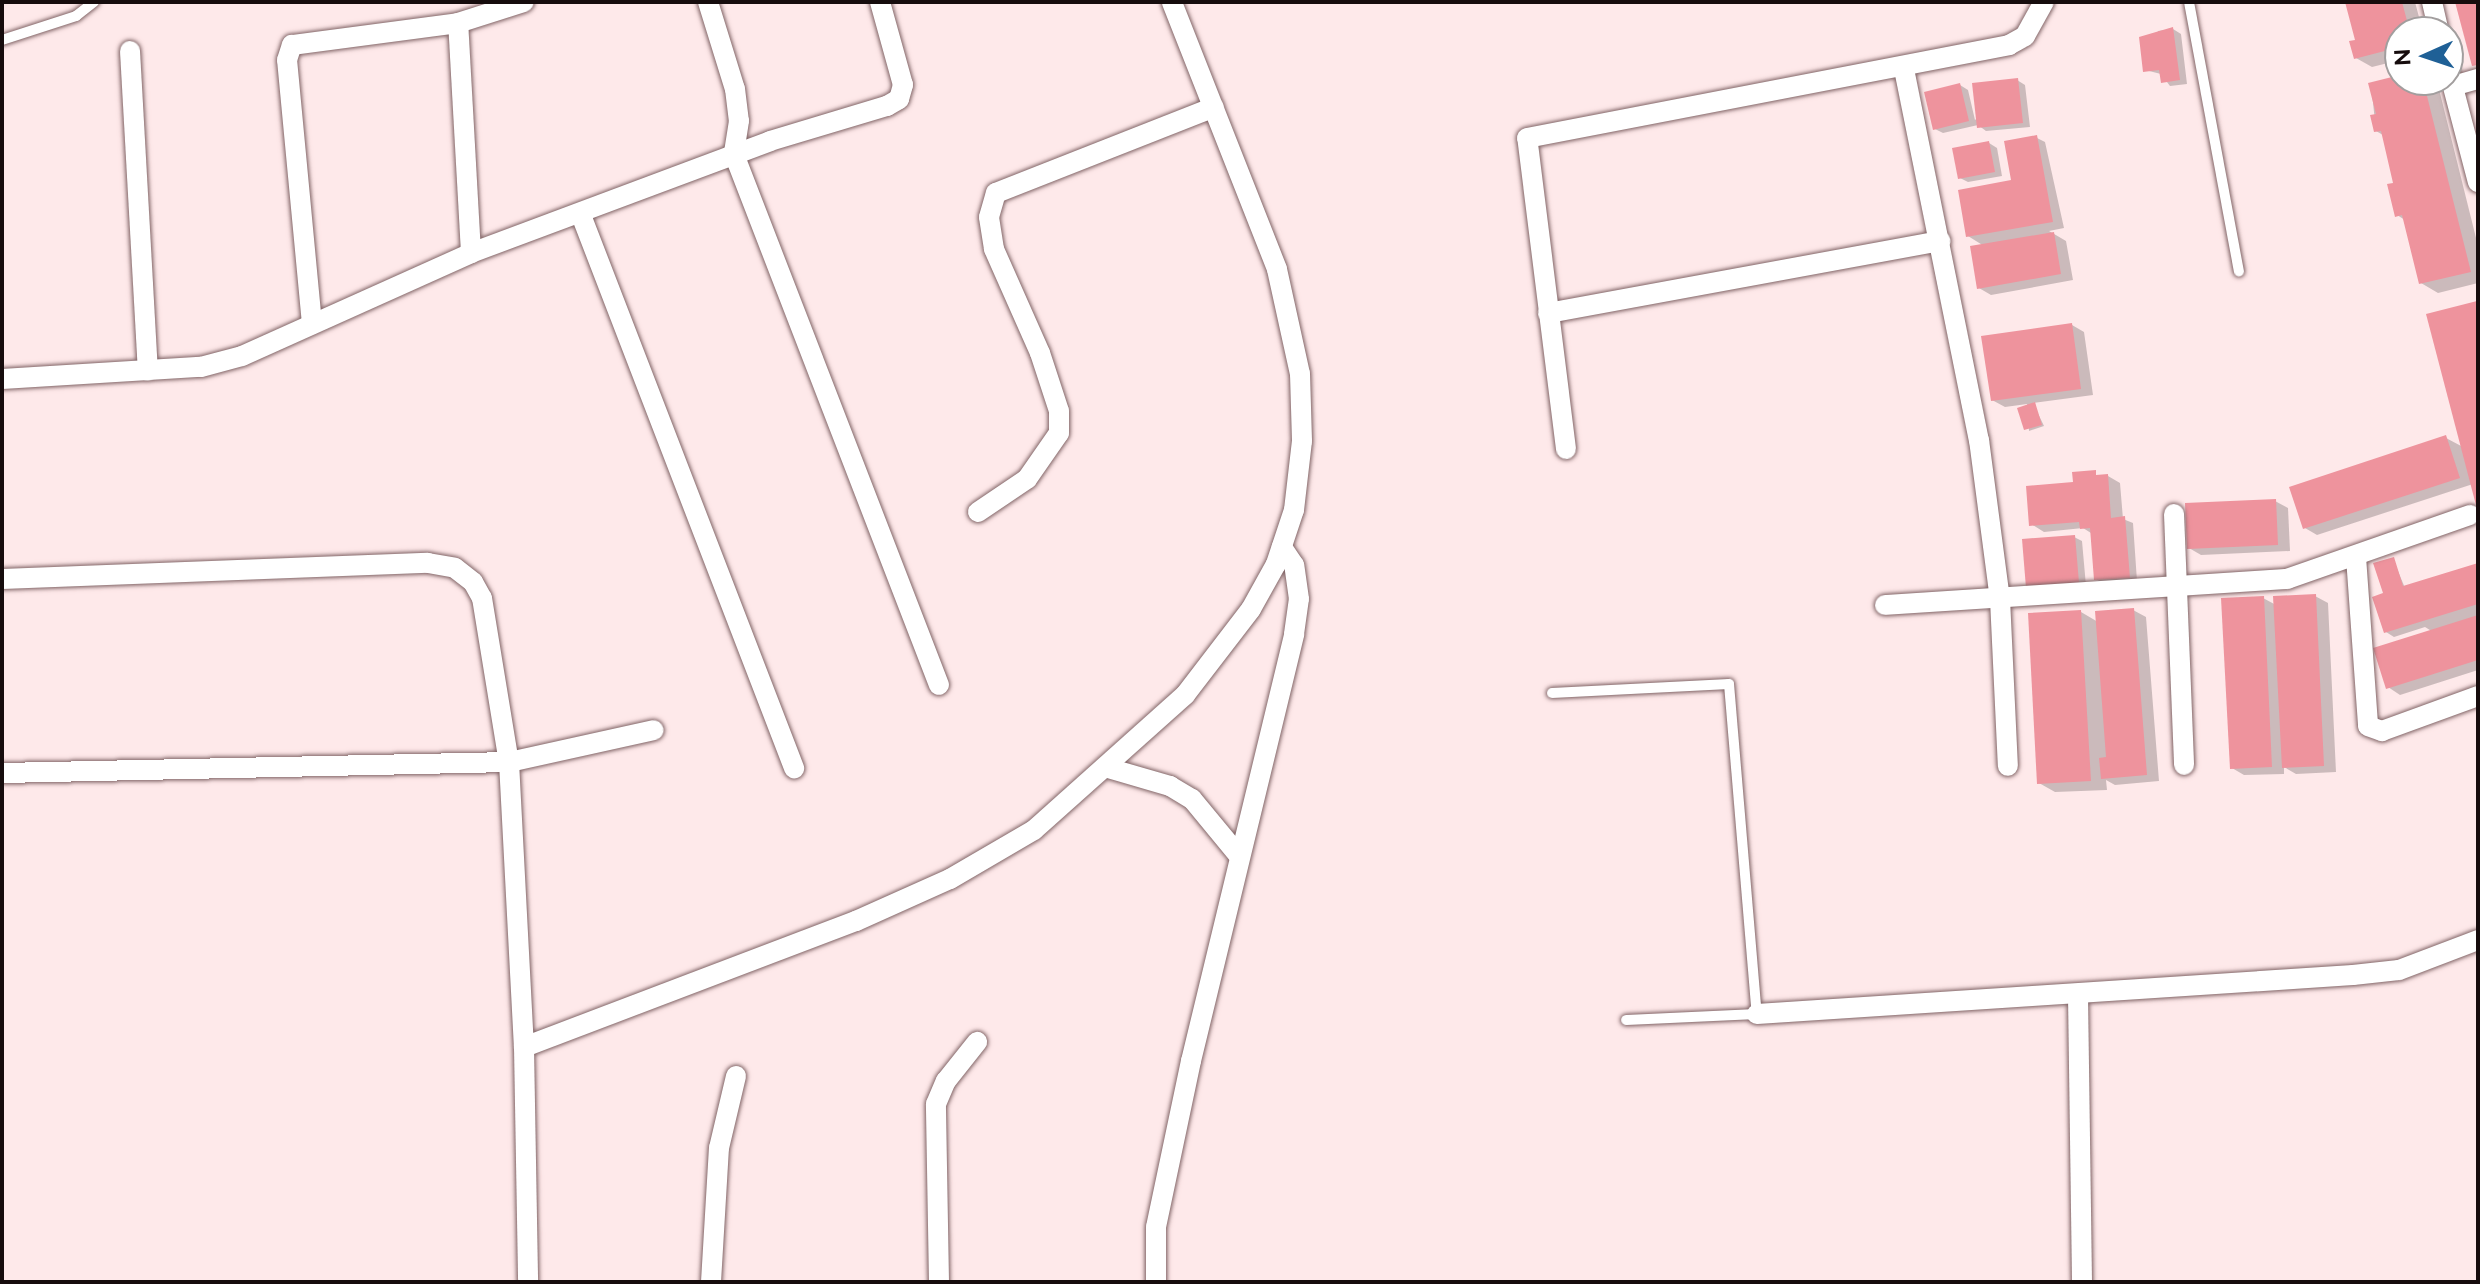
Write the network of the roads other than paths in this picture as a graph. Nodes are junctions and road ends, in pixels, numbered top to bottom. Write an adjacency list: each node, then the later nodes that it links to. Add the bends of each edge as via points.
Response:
1 (94, 2): 9 (lane, via 76,16)
2 (524, 2): 8 (street)
3 (708, 2): 14 (street, via 735,89 739,121)
4 (880, 2): 14 (street, via 902,79 899,99)
5 (1172, 2): 13 (street)
6 (2044, 2): 11 (street, via 2025,36 2009,45)
7 (2189, 2): 19 (lane)
8 (458, 23): 18 (street); 21 (street, via 292,45 287,60)
9 (2, 40)
10 (130, 51): 22 (street)
11 (1904, 69): 17 (street); 20 (street, via 1527,138)
12 (2455, 96): 15 (street)
13 (1214, 107): 25 (street, via 996,193 989,217 994,249 1040,353 1059,411 1059,433 1027,479); 28 (street, via 1277,269 1300,374 1302,441 1294,510)
14 (734, 154): 16 (street); 34 (street)
15 (2478, 182)
16 (581, 215): 18 (street); 41 (street)
17 (1940, 241): 20 (street); 32 (street, via 1979,440)
18 (471, 253): 21 (street)
19 (2239, 271)
20 (1548, 313): 24 (street)
21 (312, 324): 22 (street, via 242,356 201,367)
22 (148, 370): 23 (street)
23 (2, 379)
24 (1566, 449)
25 (978, 512)
26 (2174, 514): 31 (street)
27 (2470, 515): 29 (street)
28 (1282, 547): 42 (street, via 1251,609 1185,695); 44 (street, via 1294,565 1299,599)
29 (2356, 557): 31 (street, via 2287,579); 36 (street, via 2368,726 2382,731)
30 (2, 579): 38 (street, via 428,563 455,568 473,582 482,598)
31 (2177, 590): 32 (street); 39 (street)
32 (2000, 599): 33 (street); 40 (street)
33 (1885, 605)
34 (939, 685)
35 (1552, 693): 47 (lane, via 1729,684)
36 (2478, 696)
37 (654, 730): 38 (street)
38 (509, 762): 43 (street); 50 (street)
39 (2184, 765)
40 (2008, 766)
41 (794, 768)
42 (1108, 768): 44 (street, via 1170,786 1192,799); 50 (street, via 1034,830 950,879 856,921)
43 (2, 773)
44 (1240, 857): 55 (street, via 1163,1190 1156,1227)
45 (2478, 940): 46 (street, via 2399,970)
46 (2078, 995): 47 (street); 56 (street)
47 (1757, 1014): 48 (lane)
48 (1626, 1020)
49 (977, 1042): 54 (street, via 946,1081 936,1104)
50 (524, 1047): 52 (street)
51 (736, 1076): 53 (street, via 719,1148)
52 (528, 1282)
53 (711, 1282)
54 (939, 1282)
55 (1156, 1282)
56 (2082, 1282)

